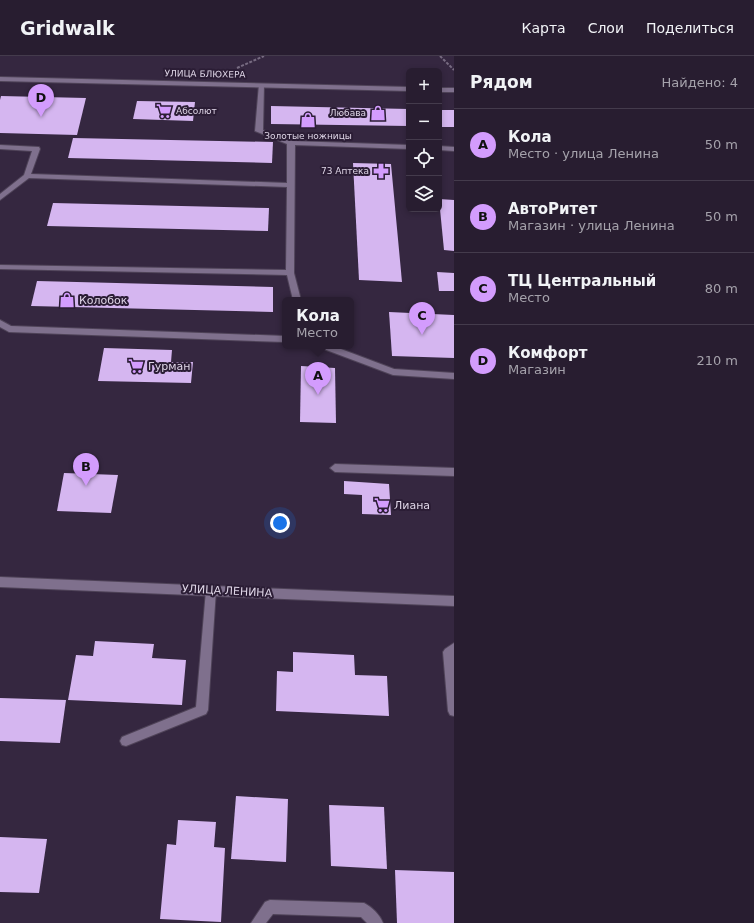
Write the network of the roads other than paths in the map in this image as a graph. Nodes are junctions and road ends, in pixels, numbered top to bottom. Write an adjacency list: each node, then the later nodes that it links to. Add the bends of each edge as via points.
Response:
1 (0, 79): 2 (street, УЛИЦА БЛЮХЕРА)
2 (261, 85): 3 (street, УЛИЦА БЛЮХЕРА); 6 (lane, via 259,131)
3 (406, 89)
4 (442, 90): 5 (street)
5 (454, 90)
6 (291, 143): 8 (lane); 13 (lane)
7 (0, 147): 12 (lane, via 36,149)
8 (406, 147)
9 (442, 148): 10 (lane)
10 (453, 149): 11 (lane)
11 (454, 158)
12 (27, 176): 13 (lane); 14 (lane)
13 (291, 185): 16 (lane)
14 (0, 198)
15 (0, 267): 16 (lane)
16 (290, 274): 17 (lane)
17 (296, 297)
18 (0, 323): 19 (lane, via 10,329)
19 (282, 339)
20 (332, 349): 21 (lane, via 393,372)
21 (454, 376)
22 (335, 468): 23 (lane)
23 (454, 472)
24 (0, 582): 25 (street, УЛИЦА ЛЕНИНА)
25 (212, 590): 26 (street, УЛИЦА ЛЕНИНА); 29 (lane, via 202,710)
26 (454, 601)
27 (454, 648): 28 (lane, via 449,652)
28 (454, 711)
29 (126, 741)
30 (258, 923): 31 (lane, via 270,907 364,910)
31 (376, 923)

